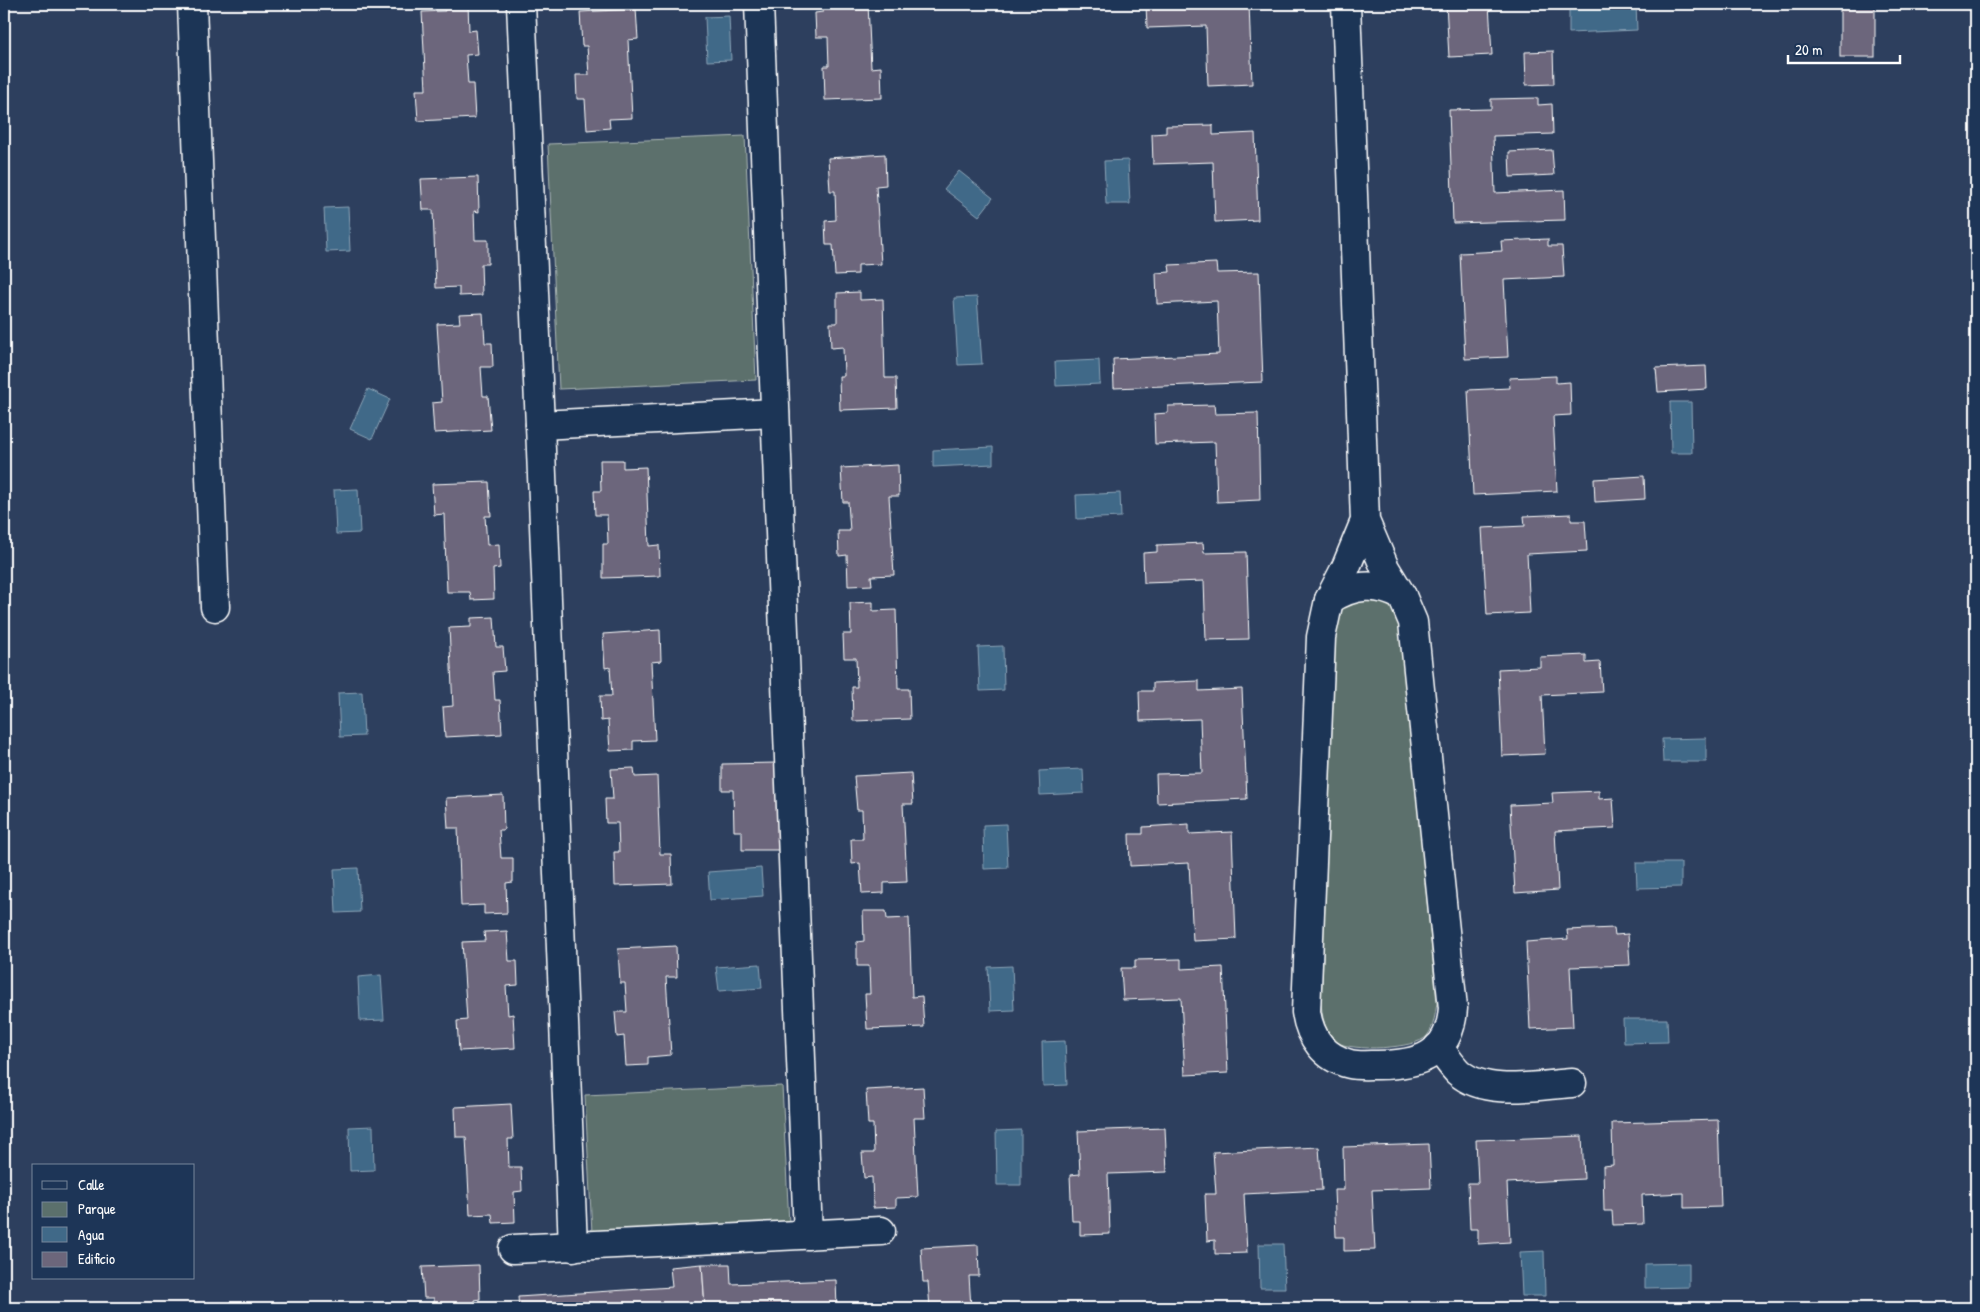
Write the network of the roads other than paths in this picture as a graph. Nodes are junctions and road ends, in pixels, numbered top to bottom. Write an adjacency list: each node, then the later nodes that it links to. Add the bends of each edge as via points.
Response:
1 (192, 4): 10 (street)
2 (521, 4): 6 (street)
3 (759, 4): 5 (street)
4 (1346, 4): 7 (street)
5 (775, 413): 6 (street); 14 (street)
6 (540, 425): 15 (street)
7 (1365, 521): 8 (street, via 1385,568); 9 (street)
8 (1402, 596): 9 (street, via 1391,590 1365,586 1350,588); 11 (street, via 1410,611 1416,640 1453,1008 1450,1028)
9 (1329, 600): 11 (street, via 1321,637 1306,1003 1308,1023 1316,1043 1323,1050 1351,1065 1400,1065 1426,1058)
10 (215, 607)
11 (1438, 1047): 12 (street, via 1459,1072 1486,1087)
12 (1572, 1083)
13 (882, 1231): 14 (street)
14 (808, 1235): 15 (street)
15 (573, 1246): 16 (street)
16 (513, 1249)

